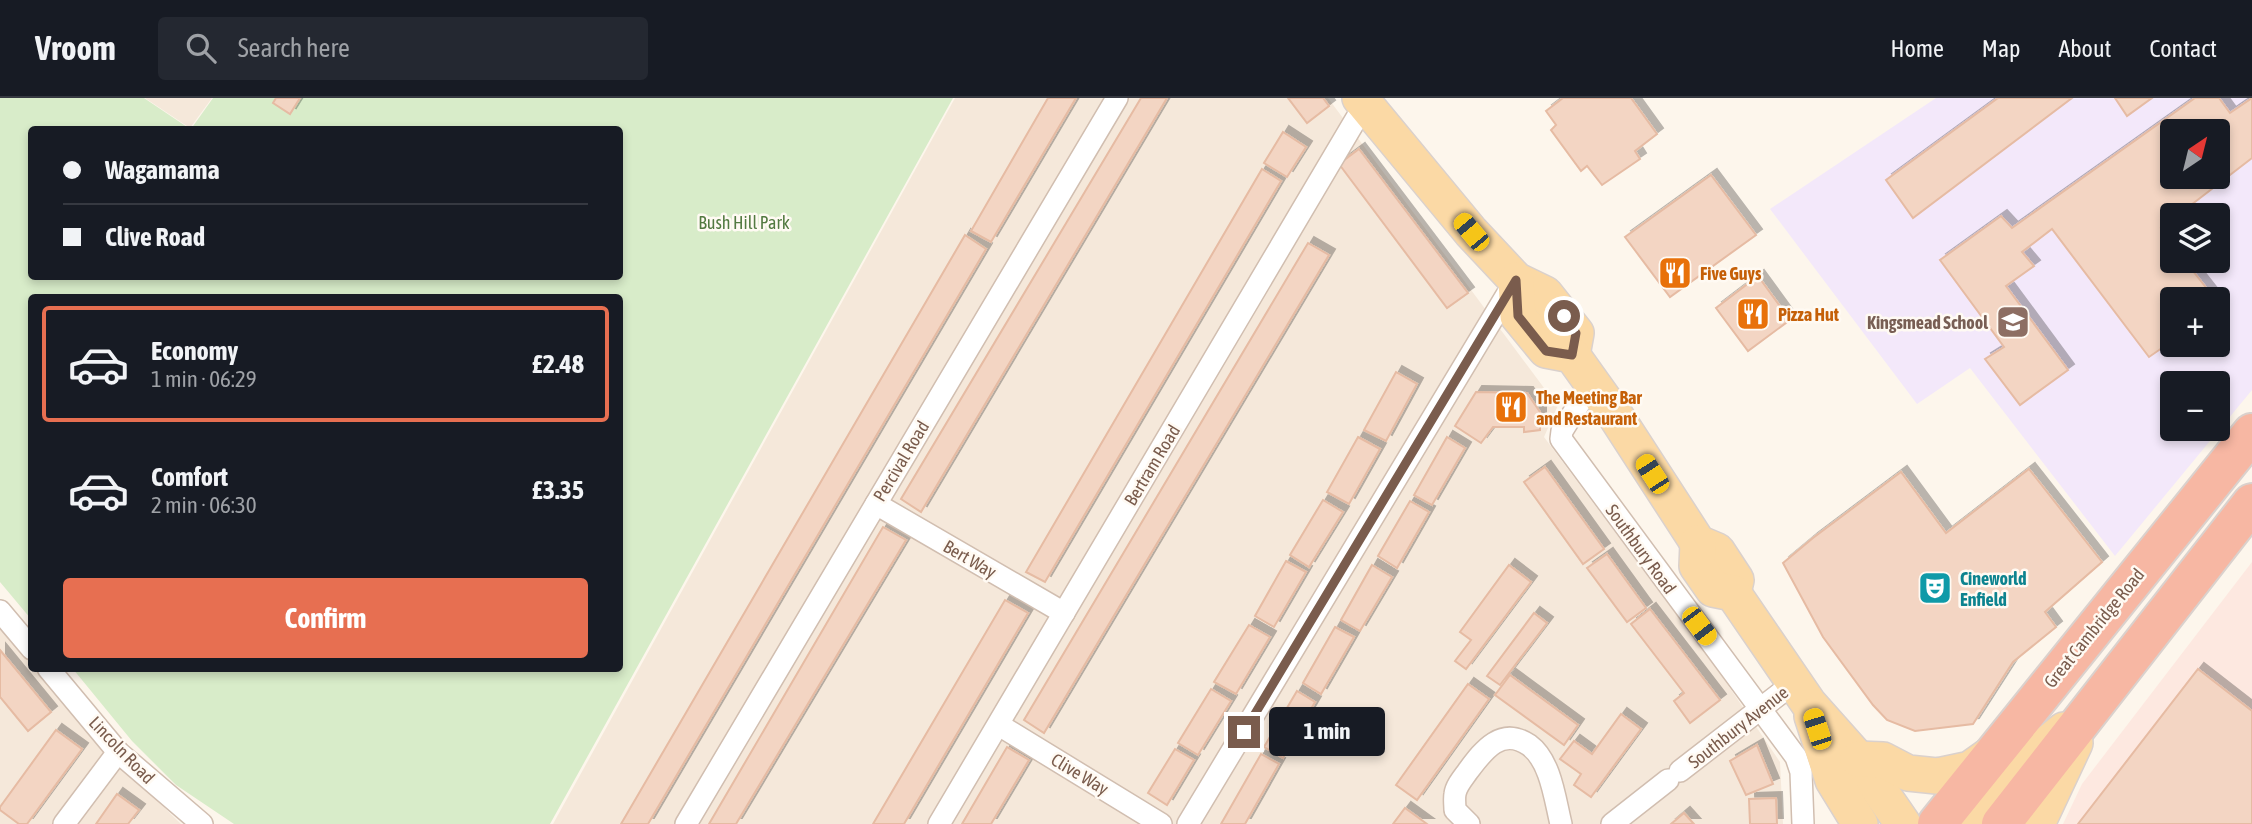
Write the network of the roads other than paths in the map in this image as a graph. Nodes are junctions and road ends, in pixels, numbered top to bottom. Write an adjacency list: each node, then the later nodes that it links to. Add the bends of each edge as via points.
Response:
1 (1117, 98): 7 (street, Percival Road)
2 (1364, 104): 3 (main road); 9 (street, Bertram Road)
3 (1516, 280): 4 (main road, via 1545,294 1564,316 1576,333 1572,355); 25 (street)
4 (1592, 383): 12 (main road, via 1698,543 1717,551 1736,580 1733,593); 13 (street, Southbury Road, via 1561,439)
5 (2252, 433): 17 (highway, Great Cambridge Road)
6 (2252, 503): 14 (highway)
7 (876, 504): 9 (street, Bert Way); 22 (street, Percival Road)
8 (0, 611): 10 (street)
9 (1064, 613): 15 (street, Bertram Road)
10 (28, 644)
11 (51, 672): 16 (street, Lincoln Road)
12 (1802, 693): 13 (street, Southbury Avenue); 18 (main road); 19 (main road, via 1833,780)
13 (1761, 708): 28 (street, Southbury Avenue); 29 (street, Southbury Road, via 1796,757)
14 (2092, 708): 32 (main road, via 2020,766); 33 (highway); 34 (main road)
15 (999, 725): 23 (street, Bertram Road); 24 (street, Clive Way)
16 (118, 752): 20 (street); 21 (street, Lincoln Road)
17 (1994, 752): 18 (main road, via 1970,769 1937,776 1908,773 1883,760); 31 (highway, Great Cambridge Road)
18 (1858, 758): 30 (main road)
19 (1853, 819)
20 (64, 824)
21 (202, 824)
22 (686, 824)
23 (939, 824)
24 (1161, 824)
25 (1188, 824)
26 (1469, 824): 27 (street, via 1455,810 1455,792 1486,747 1515,738 1543,761)
27 (1561, 824)
28 (1612, 824)
29 (1803, 824)
30 (1903, 824)
31 (1937, 824)
32 (1973, 824)
33 (2001, 824)
34 (2037, 824)

